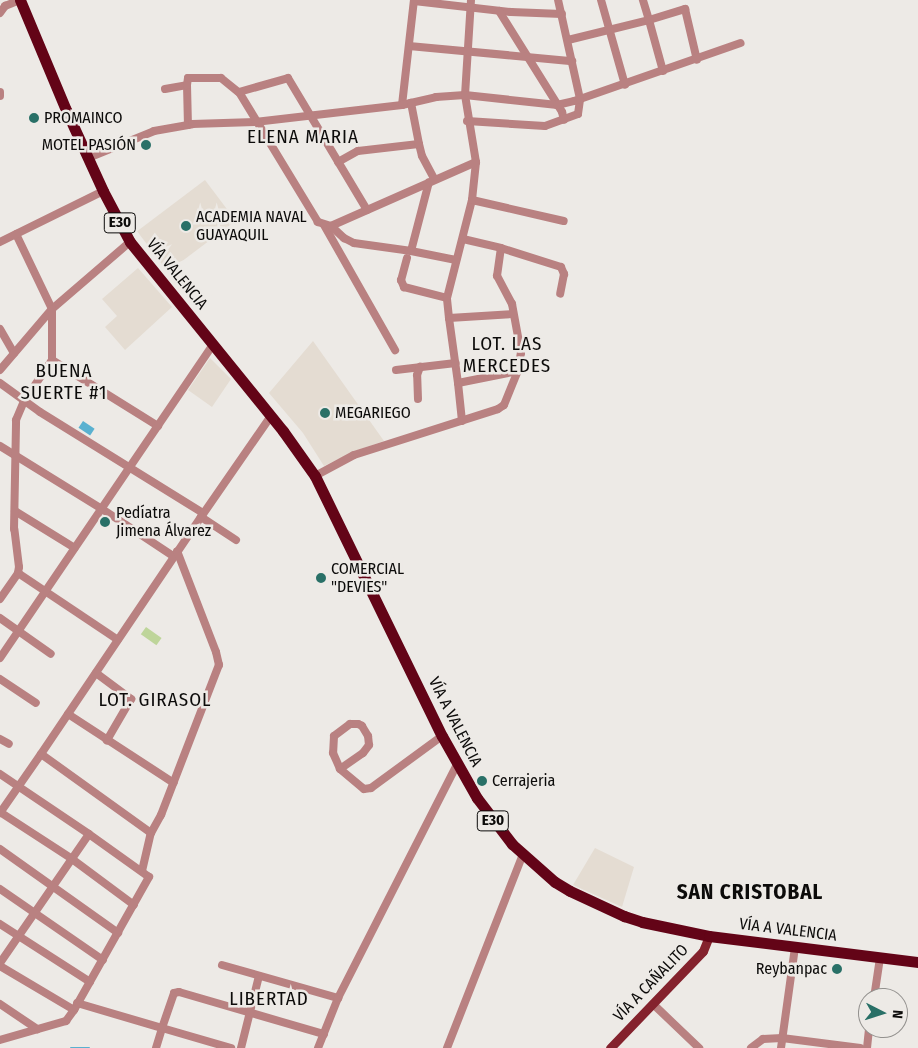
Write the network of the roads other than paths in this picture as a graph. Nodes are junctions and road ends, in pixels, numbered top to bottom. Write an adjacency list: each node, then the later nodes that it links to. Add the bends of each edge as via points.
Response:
1 (20, 0): 8 (street, via 5,6); 34 (highway, VÍA VALENCIA / E30)
2 (414, 0): 6 (street); 14 (street)
3 (558, 0): 9 (street)
4 (601, 0): 11 (street)
5 (643, 0): 10 (street)
6 (471, 4): 7 (street); 15 (street)
7 (499, 10): 9 (street); 16 (street)
8 (0, 12)
9 (562, 14): 12 (street)
10 (649, 20): 11 (street); 17 (street, via 685,9); 19 (street)
11 (608, 30): 12 (street); 21 (street)
12 (568, 40): 18 (street)
13 (740, 43): 17 (street)
14 (409, 46): 15 (street); 26 (street)
15 (468, 50): 16 (street); 24 (street)
16 (525, 56): 18 (street); 27 (street)
17 (697, 60): 19 (street)
18 (572, 61): 25 (street)
19 (663, 71): 21 (street)
20 (187, 84): 22 (street); 23 (street, via 188,78 221,78); 32 (street)
21 (625, 85): 25 (street)
22 (165, 89)
23 (238, 92): 28 (street, via 287,78); 31 (street)
24 (465, 94): 26 (street); 27 (street); 30 (street)
25 (580, 99): 27 (street); 29 (street, via 578,114)
26 (407, 104): 28 (street); 33 (street)
27 (557, 105): 29 (street)
28 (309, 114): 31 (street); 35 (street)
29 (564, 120): 30 (street, via 540,127)
30 (468, 121): 36 (street)
31 (255, 122): 32 (street); 42 (street, via 318,222)
32 (188, 125): 34 (street, via 154,131)
33 (420, 144): 35 (street, via 358,151); 37 (street)
34 (88, 158): 38 (highway, VÍA VALENCIA / E30)
35 (338, 162): 40 (street)
36 (476, 162): 37 (street); 39 (street)
37 (431, 180): 40 (street); 50 (street)
38 (103, 191): 43 (street); 47 (highway, VÍA VALENCIA / E30)
39 (472, 200): 41 (street); 44 (street)
40 (367, 210): 42 (street)
41 (564, 221)
42 (327, 225): 45 (street); 48 (street)
43 (16, 234): 46 (street); 54 (street)
44 (463, 238): 49 (street); 51 (street)
45 (332, 239): 48 (street); 59 (street)
46 (0, 242)
47 (130, 242): 54 (street); 58 (highway, VÍA VALENCIA / E30)
48 (354, 243): 50 (street)
49 (501, 248): 52 (street, via 561,267 564,274); 55 (street, via 497,276 512,304)
50 (409, 254): 51 (street); 53 (street, via 401,280 404,287)
51 (456, 260): 53 (street)
52 (560, 294)
53 (448, 298): 56 (street)
54 (52, 309): 60 (street); 61 (street)
55 (513, 314): 56 (street); 66 (street, via 520,347)
56 (449, 318): 62 (street)
57 (0, 329): 60 (street)
58 (213, 344): 71 (highway, VÍA VALENCIA / E30); 73 (street)
59 (394, 350)
60 (14, 353): 64 (street)
61 (52, 360): 70 (street); 73 (street)
62 (456, 363): 63 (street); 68 (street)
63 (420, 368): 65 (street); 69 (street, via 417,375)
64 (0, 370)
65 (396, 370)
66 (518, 371): 68 (street); 72 (street, via 501,408)
67 (0, 383): 70 (street)
68 (458, 383): 72 (street)
69 (418, 400)
70 (24, 401): 75 (street, via 16,420); 76 (street)
71 (271, 416): 77 (highway, VÍA A VALENCIA / E30); 80 (street)
72 (462, 421): 77 (street, via 354,455)
73 (158, 426): 76 (street)
74 (0, 446): 75 (street)
75 (17, 456): 78 (street); 79 (street)
76 (130, 468): 78 (street); 80 (street)
77 (315, 476): 96 (highway, VÍA A VALENCIA / E30)
78 (102, 508): 82 (street); 83 (street)
79 (15, 511): 82 (street); 84 (street)
80 (202, 515): 81 (street); 83 (street)
81 (236, 540)
82 (75, 548): 85 (street)
83 (175, 554): 89 (street); 104 (street, via 219,665)
84 (18, 573): 85 (street); 86 (street)
85 (46, 591): 88 (street); 89 (street)
86 (0, 599)
87 (0, 618): 88 (street)
88 (19, 630): 90 (street); 91 (street)
89 (118, 640): 92 (street)
90 (51, 654)
91 (0, 658)
92 (96, 673): 95 (street); 98 (street, via 131,699)
93 (0, 679): 94 (street)
94 (36, 703)
95 (68, 714): 98 (street); 100 (street)
96 (442, 736): 101 (highway, VÍA A VALENCIA / E30); 102 (street, via 371,788 362,788)
97 (0, 738): 99 (street)
98 (107, 740): 104 (street)
99 (9, 744)
100 (41, 754): 105 (street); 107 (street)
101 (457, 764): 110 (highway, VÍA A VALENCIA / E30, via 485,810); 130 (street)
102 (340, 769): 102 (street, via 332,748 334,736 350,724 358,724 368,736 368,749)
103 (0, 774): 105 (street)
104 (174, 783): 107 (street)
105 (18, 786): 106 (street); 108 (street)
106 (0, 812): 111 (street)
107 (151, 833): 112 (street)
108 (89, 834): 111 (street); 112 (street)
109 (0, 849): 113 (street)
110 (523, 854): 120 (highway, VÍA A VALENCIA / E30, via 556,882 608,909 642,922); 145 (street)
111 (72, 859): 113 (street); 115 (street)
112 (142, 871): 115 (street, via 149,877)
113 (53, 886): 116 (street); 118 (street)
114 (0, 889): 116 (street)
115 (134, 905): 118 (street)
116 (35, 912): 119 (street); 123 (street)
117 (0, 924): 119 (street)
118 (118, 933): 123 (street)
119 (19, 936): 125 (street); 128 (street)
120 (709, 936): 121 (highway, VÍA A VALENCIA / E30); 132 (main road, VÍA A CAÑALITO, via 703,951)
121 (795, 947): 122 (highway, VÍA A VALENCIA / E30); 138 (street)
122 (880, 958): 124 (highway, VÍA A VALENCIA / E30); 129 (street)
123 (103, 960): 128 (street)
124 (918, 962)
125 (0, 964): 133 (street)
126 (222, 965): 127 (street)
127 (259, 976): 130 (street); 134 (street)
128 (90, 982): 133 (street)
129 (876, 988)
130 (338, 998): 137 (street)
131 (0, 1004): 136 (street)
132 (653, 1004): 146 (main road, VÍA A CAÑALITO); 147 (street)
133 (76, 1007): 135 (street); 136 (street, via 66,1021)
134 (250, 1013): 135 (street, via 177,992); 137 (street); 143 (street)
135 (162, 1028): 141 (street); 142 (street)
136 (37, 1029): 139 (street)
137 (324, 1034): 144 (street)
138 (782, 1038): 140 (street); 148 (street, via 763,1038); 149 (street)
139 (0, 1040)
140 (823, 1045): 150 (street)
141 (156, 1048)
142 (231, 1048)
143 (241, 1048)
144 (318, 1048)
145 (447, 1048)
146 (610, 1048)
147 (699, 1048)
148 (751, 1048)
149 (781, 1048)
150 (860, 1048)

